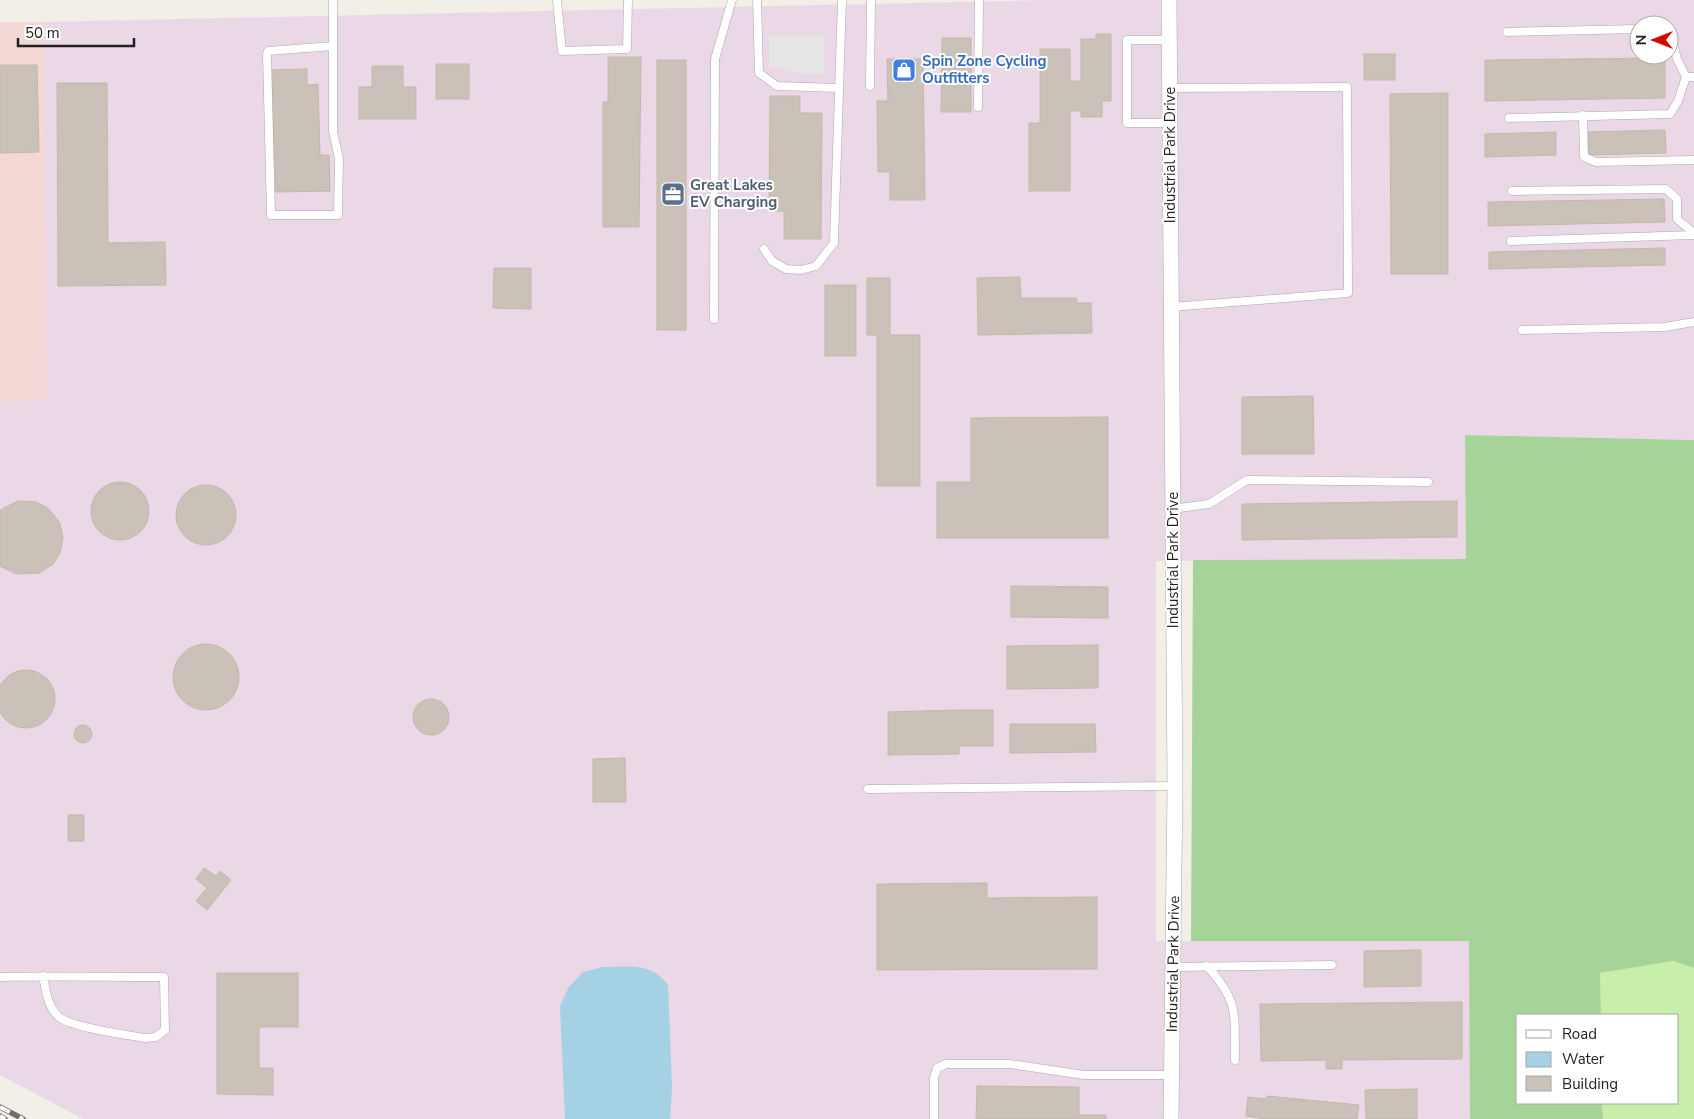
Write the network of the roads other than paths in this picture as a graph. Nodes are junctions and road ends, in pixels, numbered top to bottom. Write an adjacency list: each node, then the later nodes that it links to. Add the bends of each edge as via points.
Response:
1 (333, 0): 13 (lane)
2 (558, 0): 3 (lane, via 562,51 627,49)
3 (628, 0)
4 (732, 0): 29 (lane, via 715,59)
5 (757, 0): 17 (lane, via 759,73 777,86)
6 (842, 0): 17 (lane)
7 (871, 0): 16 (lane)
8 (979, 0): 19 (lane)
9 (1169, 0): 12 (street, Industrial Park Drive)
10 (1629, 29): 11 (lane)
11 (1507, 32)
12 (1169, 40): 18 (street, Industrial Park Drive); 22 (lane, via 1127,40 1127,123)
13 (333, 46): 13 (lane, via 333,131 338,159 338,214 271,215 266,54)
14 (1679, 62): 15 (lane)
15 (1690, 77): 20 (lane, via 1670,114)
16 (870, 86)
17 (839, 88): 27 (lane, via 834,243 816,266 800,270 786,269 772,261)
18 (1169, 88): 22 (street, Industrial Park Drive); 28 (lane, via 1347,87 1348,293)
19 (978, 107)
20 (1583, 116): 21 (lane); 23 (lane, via 1584,157 1596,162)
21 (1509, 118)
22 (1170, 123): 28 (street, Industrial Park Drive)
23 (1694, 160)
24 (1512, 191): 25 (lane, via 1666,189 1677,199 1677,219)
25 (1694, 234): 26 (lane)
26 (1510, 242)
27 (764, 249)
28 (1171, 307): 33 (street, Industrial Park Drive)
29 (714, 319)
30 (1694, 322): 31 (lane, via 1665,326)
31 (1522, 330)
32 (1428, 482): 33 (lane, via 1247,480 1209,504)
33 (1172, 509): 34 (street, Industrial Park Drive)
34 (1174, 786): 35 (lane); 38 (street, Industrial Park Drive)
35 (868, 789)
36 (1332, 965): 37 (lane)
37 (1207, 966): 38 (lane); 41 (lane, via 1232,1001)
38 (1172, 967): 42 (street, Industrial Park Drive)
39 (43, 976): 39 (lane, via 164,977 165,1030 156,1037 145,1038 71,1023 58,1017 48,1002); 40 (lane)
40 (0, 977)
41 (1235, 1060)
42 (1172, 1075): 43 (lane, via 1084,1075 1010,1064 946,1064 935,1072); 44 (street, Industrial Park Drive)
43 (934, 1119)
44 (1171, 1119)

